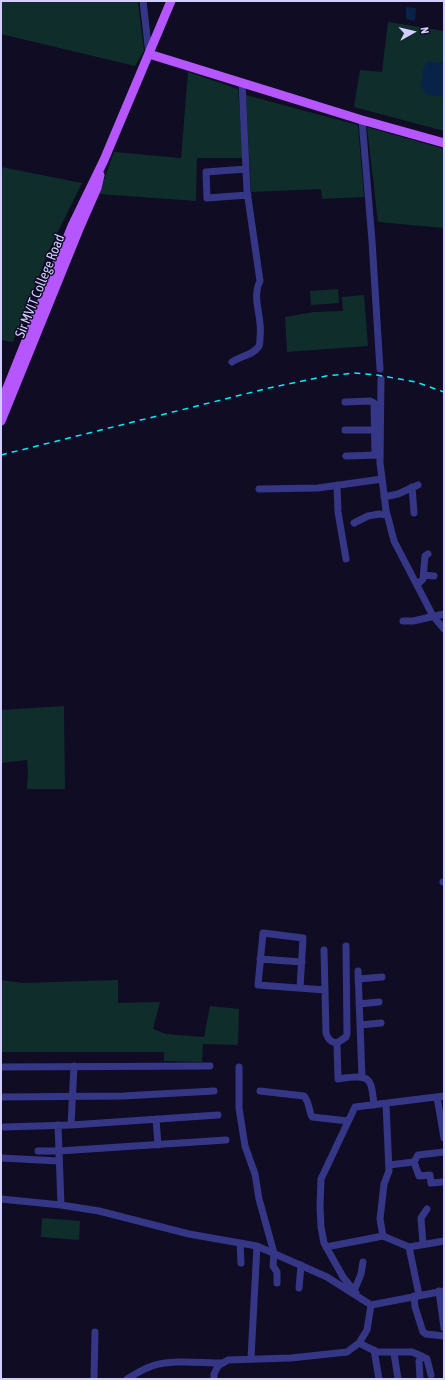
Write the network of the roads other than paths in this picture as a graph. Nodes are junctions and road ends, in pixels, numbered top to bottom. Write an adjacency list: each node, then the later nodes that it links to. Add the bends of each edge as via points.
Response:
1 (143, 1): 3 (street)
2 (171, 1): 3 (main road, Sir MVIT College Road)
3 (149, 54): 4 (main road); 7 (main road, Sir MVIT College Road)
4 (242, 83): 5 (main road); 8 (street)
5 (362, 120): 6 (main road); 12 (street)
6 (444, 143)
7 (104, 160): 10 (main road, Sir MVIT College Road, via 97,188); 14 (main road, Sir MVIT College Road, via 88,182 56,250)
8 (246, 169): 9 (street); 9 (street, via 206,172 207,198)
9 (248, 194): 11 (street, via 260,281 256,293 261,331 259,345 252,352)
10 (40, 313): 16 (main road, Sir MVIT College Road); 17 (main road, Sir MVIT College Road)
11 (232, 362)
12 (380, 370)
13 (381, 379): 20 (street)
14 (1, 389)
15 (345, 402): 19 (street, via 374,403)
16 (1, 403)
17 (1, 421)
18 (345, 430): 19 (street)
19 (375, 430): 20 (street)
20 (378, 455): 21 (street); 22 (street)
21 (346, 456)
22 (382, 479): 23 (street); 25 (street)
23 (337, 485): 24 (street, via 318,488); 30 (street, via 338,512)
24 (258, 489)
25 (384, 497): 26 (street, via 415,486); 27 (street)
26 (414, 513)
27 (388, 516): 28 (street, via 368,516); 33 (street, via 394,541)
28 (354, 523)
29 (428, 554): 31 (street, via 425,556)
30 (346, 559)
31 (424, 575): 32 (street); 33 (street)
32 (434, 576)
33 (417, 585): 35 (street)
34 (444, 614): 35 (street)
35 (433, 616): 36 (street); 37 (street)
36 (403, 622)
37 (444, 628)
38 (346, 946): 51 (street, via 347,1034)
39 (324, 950): 46 (street)
40 (260, 959): 41 (street); 41 (street, via 262,933 303,938); 45 (street, via 258,985)
41 (302, 962): 45 (street)
42 (358, 971): 44 (street)
43 (382, 977): 44 (street)
44 (358, 979): 48 (street)
45 (300, 988): 46 (street)
46 (325, 990): 51 (street, via 326,1033 328,1039)
47 (379, 1002): 48 (street)
48 (360, 1004): 50 (street)
49 (381, 1023): 50 (street)
50 (360, 1025): 56 (street)
51 (337, 1043): 56 (street, via 338,1079)
52 (74, 1066): 53 (street); 54 (street); 60 (street)
53 (210, 1066)
54 (1, 1067)
55 (239, 1067): 91 (street, via 239,1108 245,1146 255,1174)
56 (362, 1077): 63 (street, via 370,1083)
57 (214, 1091): 60 (street)
58 (260, 1091): 66 (street, via 304,1096 312,1117)
59 (1, 1097): 60 (street)
60 (72, 1097): 68 (street)
61 (440, 1097): 62 (street); 70 (street)
62 (386, 1104): 63 (street); 79 (street)
63 (374, 1105): 66 (street, via 355,1107)
64 (218, 1114): 65 (street)
65 (156, 1119): 68 (street); 72 (street)
66 (348, 1121): 89 (street, via 321,1179 321,1227)
67 (58, 1125): 68 (street); 69 (street); 74 (street)
68 (71, 1125)
69 (4, 1127)
70 (444, 1138)
71 (226, 1140): 72 (street)
72 (158, 1145): 74 (street)
73 (38, 1151): 74 (street)
74 (59, 1151): 77 (street)
75 (444, 1152): 78 (street, via 418,1155)
76 (1, 1158): 77 (street)
77 (59, 1161): 82 (street)
78 (414, 1162): 79 (street); 80 (street, via 419,1176 430,1175 432,1183)
79 (389, 1165): 84 (street, via 380,1219)
80 (443, 1182)
81 (1, 1199): 82 (street)
82 (61, 1205): 86 (street)
83 (427, 1209): 87 (street, via 421,1218)
84 (383, 1236): 89 (street); 90 (street)
85 (444, 1241): 87 (street)
86 (240, 1243): 88 (street); 93 (street)
87 (423, 1244): 90 (street)
88 (257, 1246): 91 (street); 109 (street)
89 (326, 1247): 97 (street)
90 (409, 1247): 99 (street)
91 (274, 1253): 94 (street); 95 (street, via 273,1266 277,1272)
92 (363, 1262): 97 (street)
93 (241, 1263)
94 (301, 1265): 96 (street); 100 (street, via 327,1277)
95 (277, 1283)
96 (299, 1288)
97 (354, 1291): 100 (street)
98 (442, 1291): 99 (street); 102 (street)
99 (416, 1295): 101 (street); 104 (street, via 415,1307 423,1332)
100 (362, 1299): 101 (street)
101 (371, 1305): 105 (street, via 366,1330)
102 (444, 1328)
103 (95, 1332): 112 (street)
104 (444, 1336)
105 (359, 1343): 106 (street); 109 (street, via 347,1352 291,1358)
106 (374, 1350): 107 (street); 115 (street)
107 (394, 1353): 108 (street, via 412,1352); 116 (street)
108 (422, 1356): 111 (street, via 429,1362); 117 (street, via 419,1361)
109 (252, 1358): 110 (street, via 228,1360)
110 (223, 1363): 113 (street, via 164,1363 152,1366); 114 (street, via 218,1366)
111 (431, 1375)
112 (94, 1379)
113 (128, 1379)
114 (214, 1379)
115 (379, 1379)
116 (398, 1379)
117 (420, 1379)

